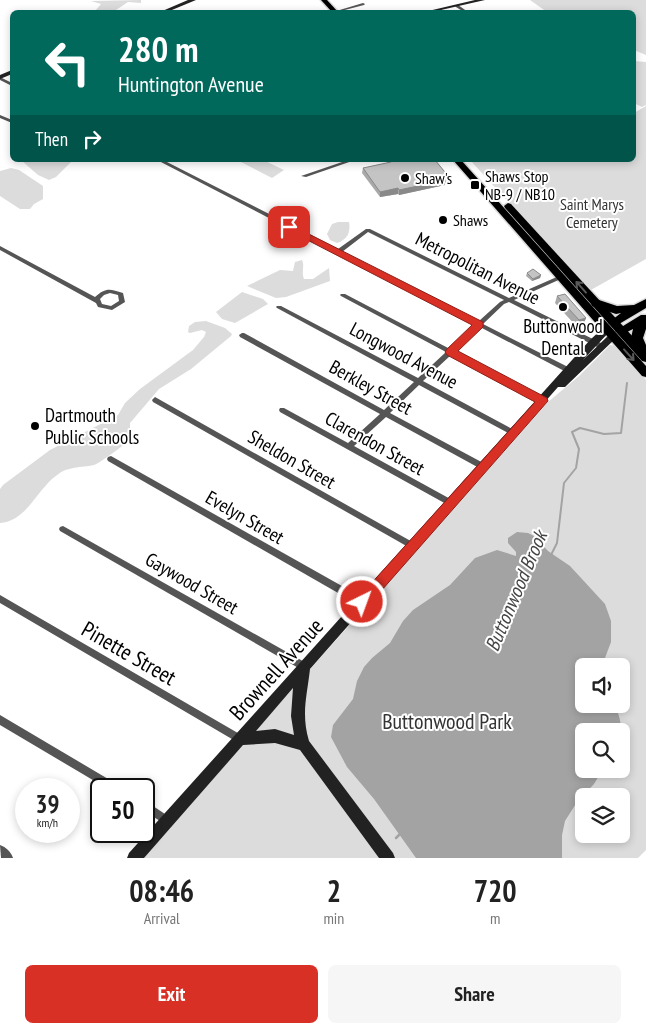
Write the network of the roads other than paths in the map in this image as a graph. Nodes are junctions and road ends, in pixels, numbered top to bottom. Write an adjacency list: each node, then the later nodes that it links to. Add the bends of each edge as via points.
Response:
1 (193, 0): 7 (main road)
2 (317, 0): 8 (main road)
3 (324, 0): 9 (main road)
4 (482, 0): 6 (main road)
5 (363, 4): 10 (street)
6 (457, 6): 11 (main road); 12 (street)
7 (168, 10)
8 (326, 10)
9 (333, 10)
10 (342, 10)
11 (445, 10)
12 (463, 10)
13 (163, 162): 20 (street)
14 (347, 162): 17 (street)
15 (459, 162): 18 (main road)
16 (468, 162): 18 (main road)
17 (304, 176)
18 (512, 216): 21 (main road); 25 (main road, one-way to 18)
19 (0, 248): 24 (street)
20 (338, 252): 23 (street, Metropolitan Avenue, via 368,230); 30 (street)
21 (561, 277): 23 (street); 31 (main road)
22 (343, 295): 34 (street)
23 (508, 300): 30 (street); 33 (street, Metropolitan Avenue)
24 (97, 301)
25 (596, 303): 26 (highway, via 616,310); 31 (main road)
26 (641, 306): 31 (highway)
27 (279, 307): 38 (street, Longwood Avenue)
28 (646, 317): 31 (highway)
29 (646, 323): 35 (highway, via 639,328 636,338)
30 (479, 324): 34 (street); 36 (street)
31 (614, 330): 33 (main road, Brownell Avenue); 35 (main road); 37 (main road, one-way to 37)
32 (242, 335): 42 (street, Berkley Street)
33 (597, 344): 36 (main road, Brownell Avenue)
34 (450, 352): 38 (street); 39 (street)
35 (646, 357)
36 (572, 372): 39 (main road, Brownell Avenue)
37 (646, 373)
38 (418, 381): 42 (street); 43 (street, Longwood Avenue)
39 (546, 398): 43 (main road, Brownell Avenue)
40 (155, 400): 49 (street, Sheldon Street)
41 (282, 410): 44 (street, Clarendon Street)
42 (385, 413): 44 (street); 46 (street, Berkley Street)
43 (514, 432): 46 (main road, Brownell Avenue)
44 (349, 447): 47 (street, Clarendon Street)
45 (111, 459): 51 (street, Evelyn Street)
46 (484, 467): 47 (main road, Brownell Avenue)
47 (451, 503): 49 (main road, Brownell Avenue)
48 (63, 529): 52 (street, Gaywood Street)
49 (413, 546): 51 (main road, Brownell Avenue)
50 (0, 599): 54 (street, Pinette Street)
51 (362, 602): 52 (main road, Brownell Avenue)
52 (305, 666): 54 (main road, Brownell Avenue); 55 (main road, via 296,710)
53 (0, 720): 56 (street)
54 (240, 740): 55 (main road, via 276,736); 58 (main road, Brownell Avenue)
55 (304, 745): 62 (main road)
56 (98, 778)
57 (155, 812): 58 (street)
58 (168, 821): 61 (main road, Brownell Avenue)
59 (0, 850): 60 (street)
60 (8, 858)
61 (134, 858)
62 (388, 858)

